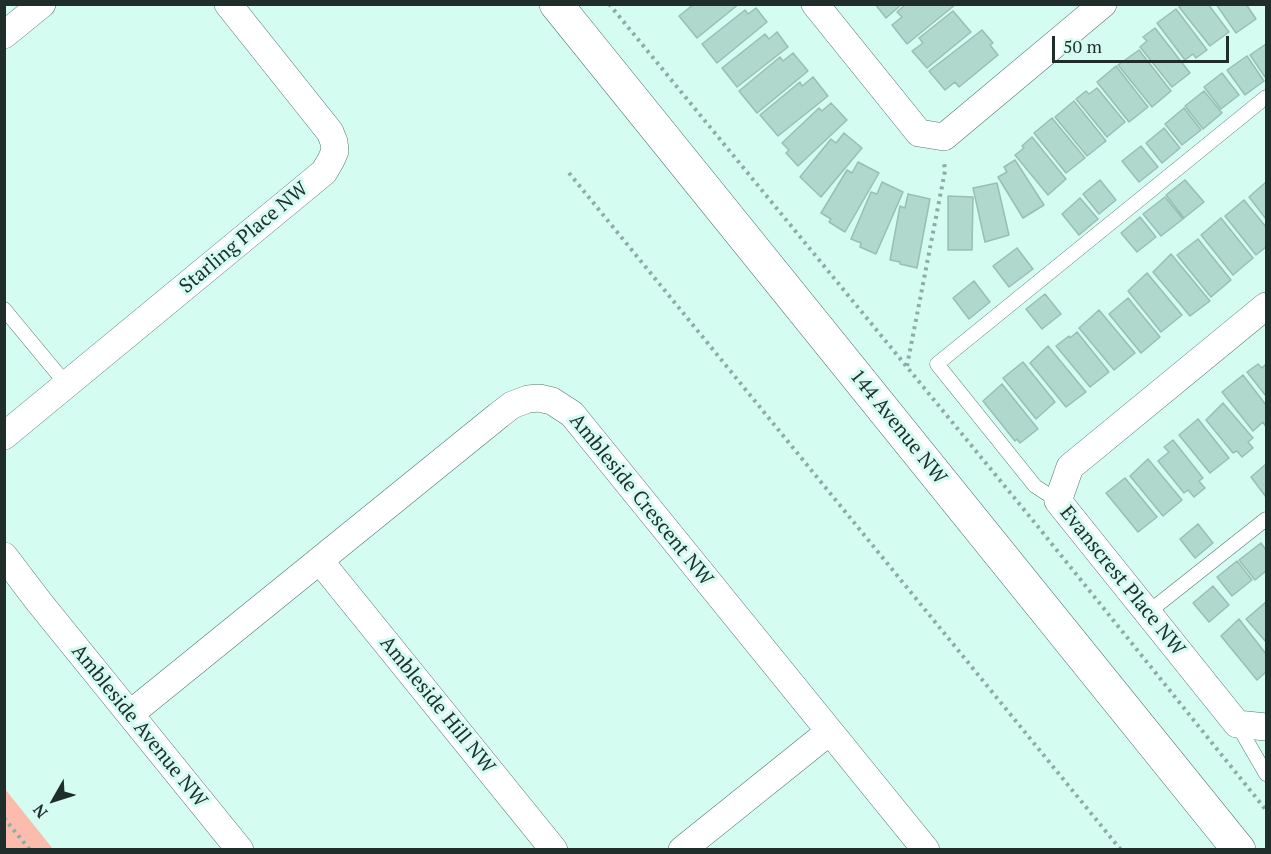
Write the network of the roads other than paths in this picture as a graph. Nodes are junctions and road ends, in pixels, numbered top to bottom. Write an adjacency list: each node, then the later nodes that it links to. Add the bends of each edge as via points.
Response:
1 (42, 4): 6 (street)
2 (228, 4): 10 (street, Starling Place NW, via 330,132 335,151 324,172)
3 (556, 4): 26 (main road, 144 Avenue NW)
4 (815, 4): 5 (street, via 919,133 944,137)
5 (1103, 4)
6 (4, 35)
7 (1266, 97): 12 (lane, via 937,364 1035,486)
8 (1266, 306): 12 (street, Evanscrest Place NW, via 1070,467)
9 (4, 309): 10 (lane)
10 (67, 385): 11 (street, Starling Place NW)
11 (4, 436)
12 (1058, 501): 16 (street, Evanscrest Place NW)
13 (1266, 519): 16 (lane)
14 (4, 556): 17 (street, Ambleside Avenue NW)
15 (320, 561): 17 (street, Ambleside Crescent NW); 20 (street, Ambleside Crescent NW, via 512,405 528,399 552,401 572,414); 23 (street, Ambleside Hill NW)
16 (1146, 614): 18 (street, Evanscrest Place NW)
17 (130, 714): 22 (street, Ambleside Avenue NW)
18 (1237, 724): 19 (street); 21 (lane)
19 (1266, 727)
20 (829, 732): 24 (street); 25 (street, Ambleside Crescent NW)
21 (1266, 774)
22 (240, 849)
23 (554, 849)
24 (682, 849)
25 (926, 849)
26 (1239, 849)

